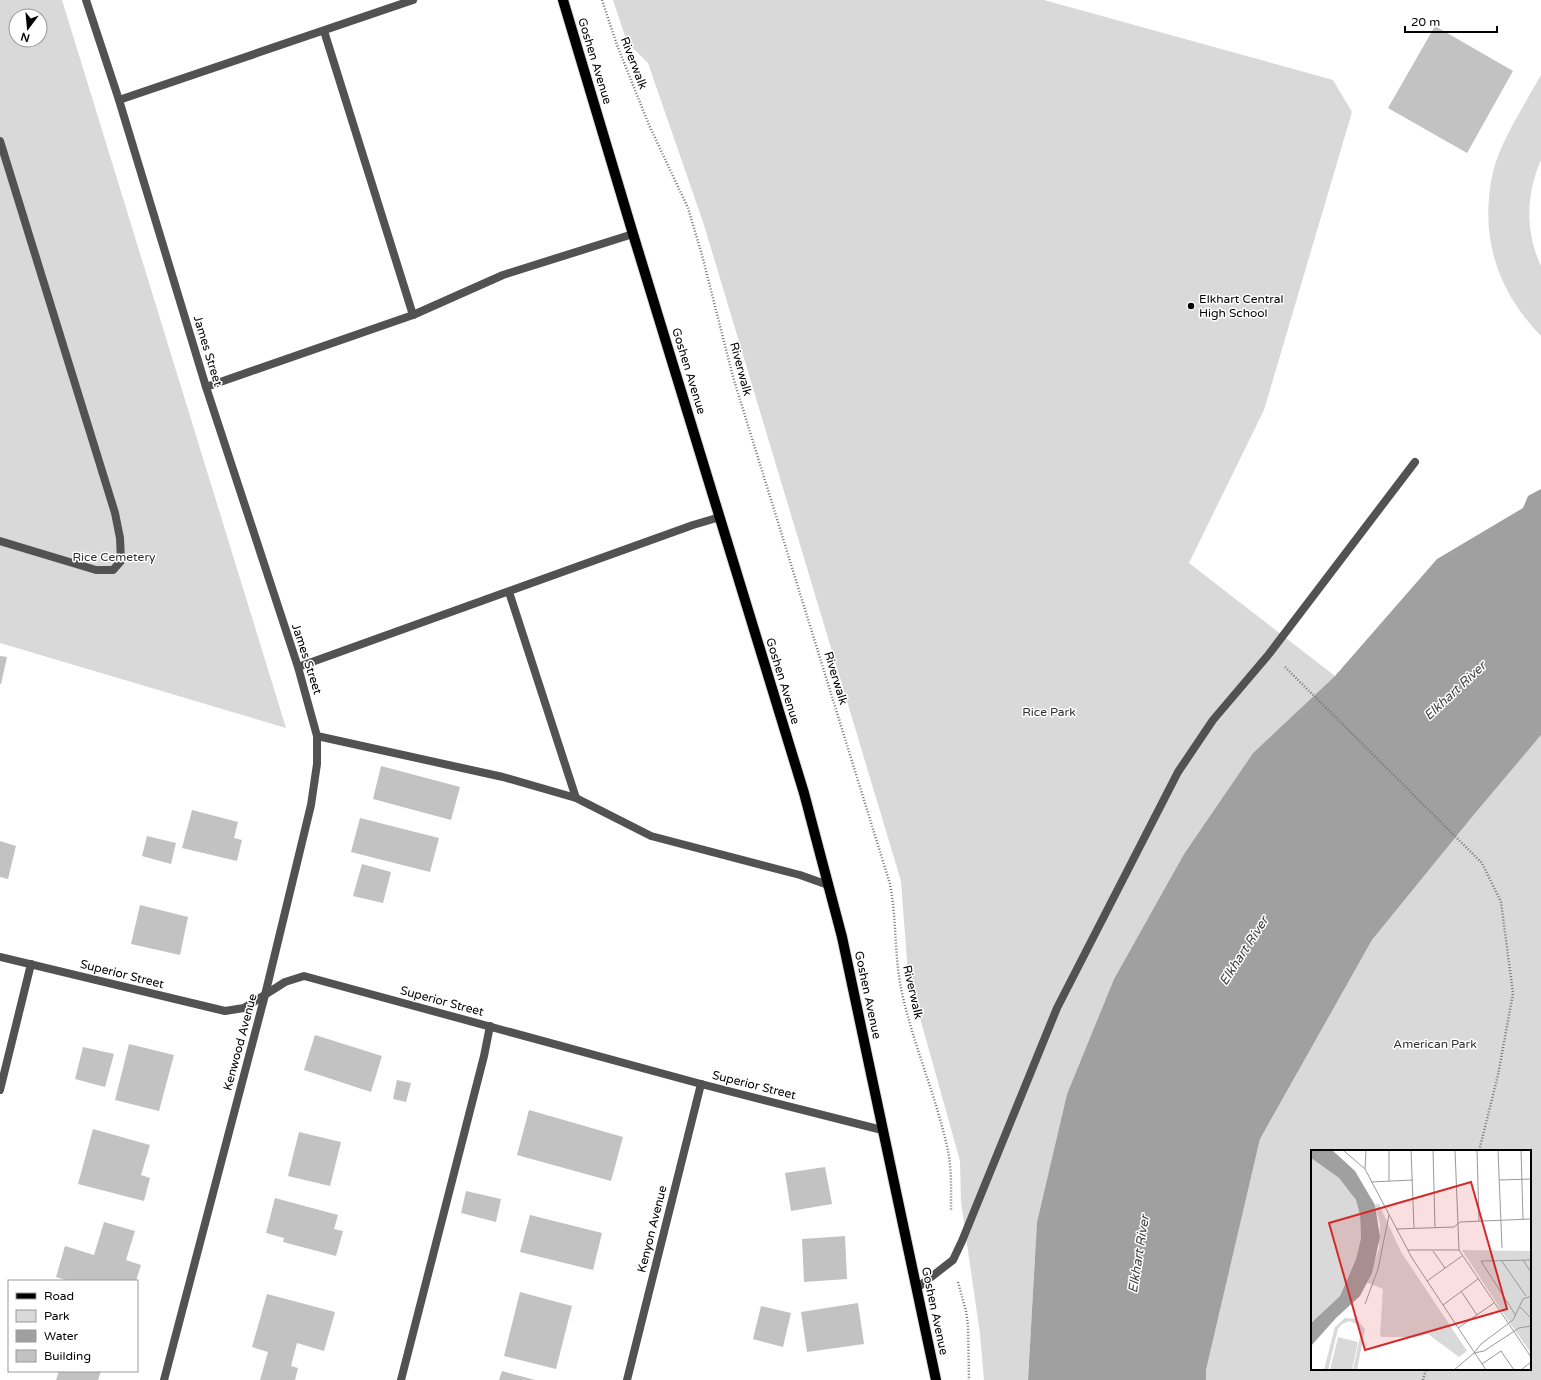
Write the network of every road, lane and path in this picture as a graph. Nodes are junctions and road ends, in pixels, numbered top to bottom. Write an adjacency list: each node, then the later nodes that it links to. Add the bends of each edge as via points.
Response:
1 (86, 0): 6 (street, James Street)
2 (413, 0): 5 (street)
3 (563, 0): 8 (main road, Goshen Avenue)
4 (602, 0): 29 (path, Riverwalk, via 649,125 688,208 733,377 890,884 894,902 896,967 902,995 947,1143 952,1177)
5 (324, 31): 6 (street); 9 (street)
6 (119, 100): 10 (street, James Street)
7 (0, 141): 13 (street, via 115,513 121,561 113,570 96,570)
8 (632, 234): 9 (street, via 503,275); 12 (main road, Goshen Avenue)
9 (413, 315): 10 (street)
10 (206, 387): 15 (street, James Street)
11 (1415, 462): 30 (street, via 1269,654 1213,720 1178,772 1056,1008)
12 (720, 517): 14 (street); 20 (main road, Goshen Avenue, via 804,793)
13 (0, 541)
14 (509, 592): 15 (street); 19 (street)
15 (298, 667): 17 (street, James Street)
16 (1289, 671): 28 (path, via 1482,863 1501,902 1513,993 1498,1075)
17 (310, 708): 18 (street, Kenwood Avenue)
18 (317, 736): 19 (street, via 503,777); 23 (street, Kenwood Avenue, via 317,764 312,805)
19 (576, 798): 20 (street, via 651,836 800,875)
20 (828, 885): 27 (main road, Goshen Avenue, via 842,937)
21 (0, 957): 22 (street, Superior Street)
22 (31, 964): 23 (street, Superior Street, via 225,1011 244,1008); 26 (street)
23 (264, 995): 24 (street, Superior Street, via 285,982 304,976); 33 (street, Kenwood Avenue)
24 (490, 1026): 25 (street, Superior Street); 34 (street)
25 (701, 1084): 27 (street, Superior Street); 35 (street, Kenyon Avenue)
26 (0, 1090)
27 (882, 1130): 31 (main road, Goshen Avenue)
28 (1479, 1150)
29 (951, 1213)
30 (953, 1260): 31 (street); 37 (path, via 967,1318)
31 (916, 1288): 36 (main road, Goshen Avenue)
32 (1426, 1370): 38 (path)
33 (164, 1380)
34 (401, 1380)
35 (627, 1380)
36 (936, 1380)
37 (969, 1380)
38 (1423, 1380)

